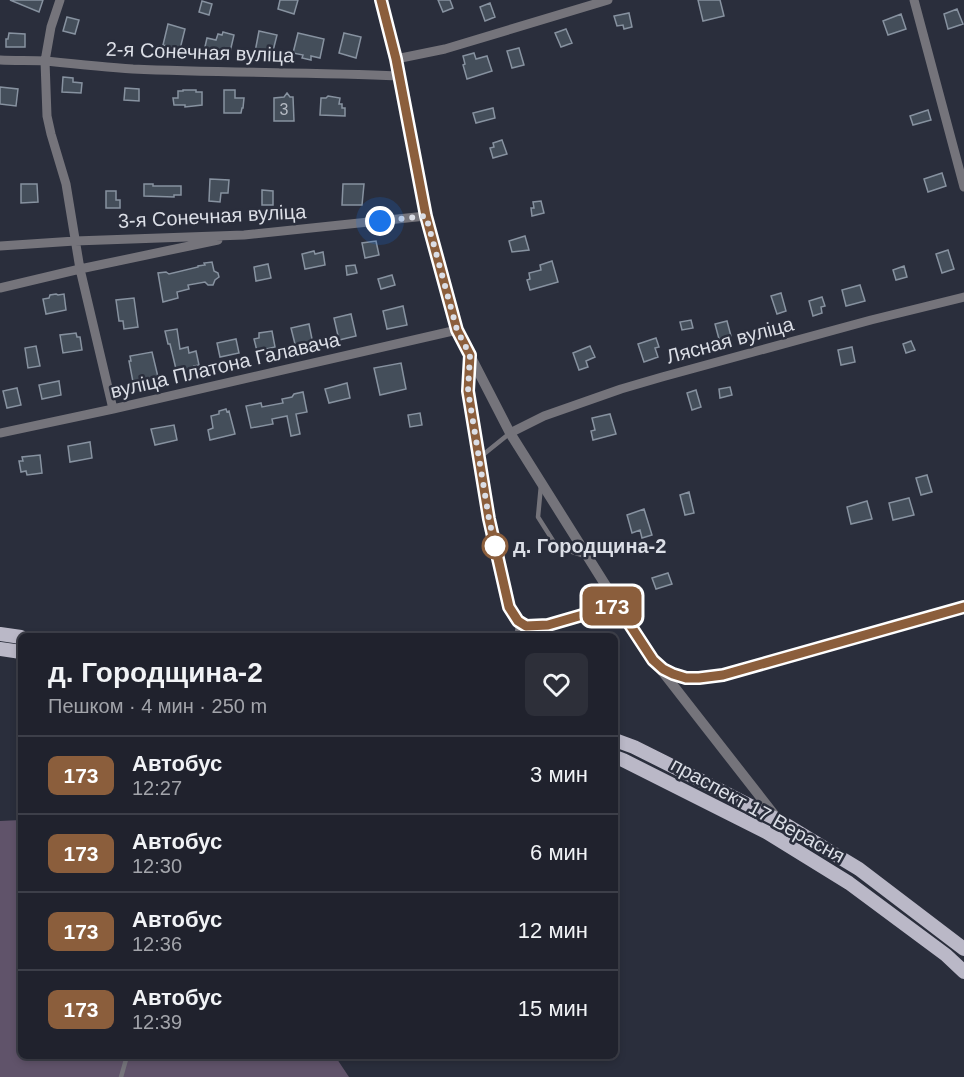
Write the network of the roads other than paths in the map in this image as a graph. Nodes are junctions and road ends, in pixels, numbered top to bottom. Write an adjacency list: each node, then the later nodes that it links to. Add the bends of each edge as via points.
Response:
1 (60, 0): 7 (street)
2 (381, 0): 5 (street)
3 (608, 0): 5 (street, via 446,49)
4 (914, 0): 9 (street)
5 (396, 59): 8 (street)
6 (0, 60): 7 (street, 2-я Сонечная вуліца)
7 (45, 61): 8 (street, 2-я Сонечная вуліца, via 132,69); 12 (street, via 47,116 64,175)
8 (398, 76): 10 (street)
9 (964, 187)
10 (426, 216): 11 (street, 3-я Сонечная вуліца); 17 (street)
11 (244, 235): 12 (street, 3-я Сонечная вуліца); 14 (street)
12 (75, 241): 13 (street, 3-я Сонечная вуліца); 14 (street)
13 (0, 246)
14 (80, 269): 15 (street); 19 (street)
15 (0, 288)
16 (964, 297): 21 (street, Лясная вуліца, via 662,376 544,416)
17 (457, 330): 18 (street); 19 (street, вуліца Платона Галавача)
18 (470, 355): 21 (street); 22 (lane, via 468,391)
19 (113, 409): 20 (street, вуліца Платона Галавача)
20 (0, 434)
21 (510, 434): 22 (lane); 23 (street)
22 (479, 458): 27 (lane, via 509,607)
23 (541, 483): 24 (street); 24 (lane, via 538,517 557,547)
24 (587, 557): 25 (street)
25 (617, 605): 27 (lane, via 548,625 526,626); 33 (street)
26 (964, 607): 33 (street, via 723,675 686,678)
27 (518, 621): 28 (lane)
28 (517, 633)
29 (0, 634): 30 (main road)
30 (18, 637)
31 (0, 649): 32 (main road)
32 (18, 652)
33 (658, 665): 36 (street)
34 (618, 741): 36 (main road, праспект 17 Верасня)
35 (618, 758): 38 (main road, праспект 17 Верасня, via 768,833 849,883)
36 (778, 820): 37 (main road, праспект 17 Верасня, via 859,870)
37 (964, 949)
38 (964, 972)
39 (126, 1059): 40 (lane)
40 (121, 1077)

